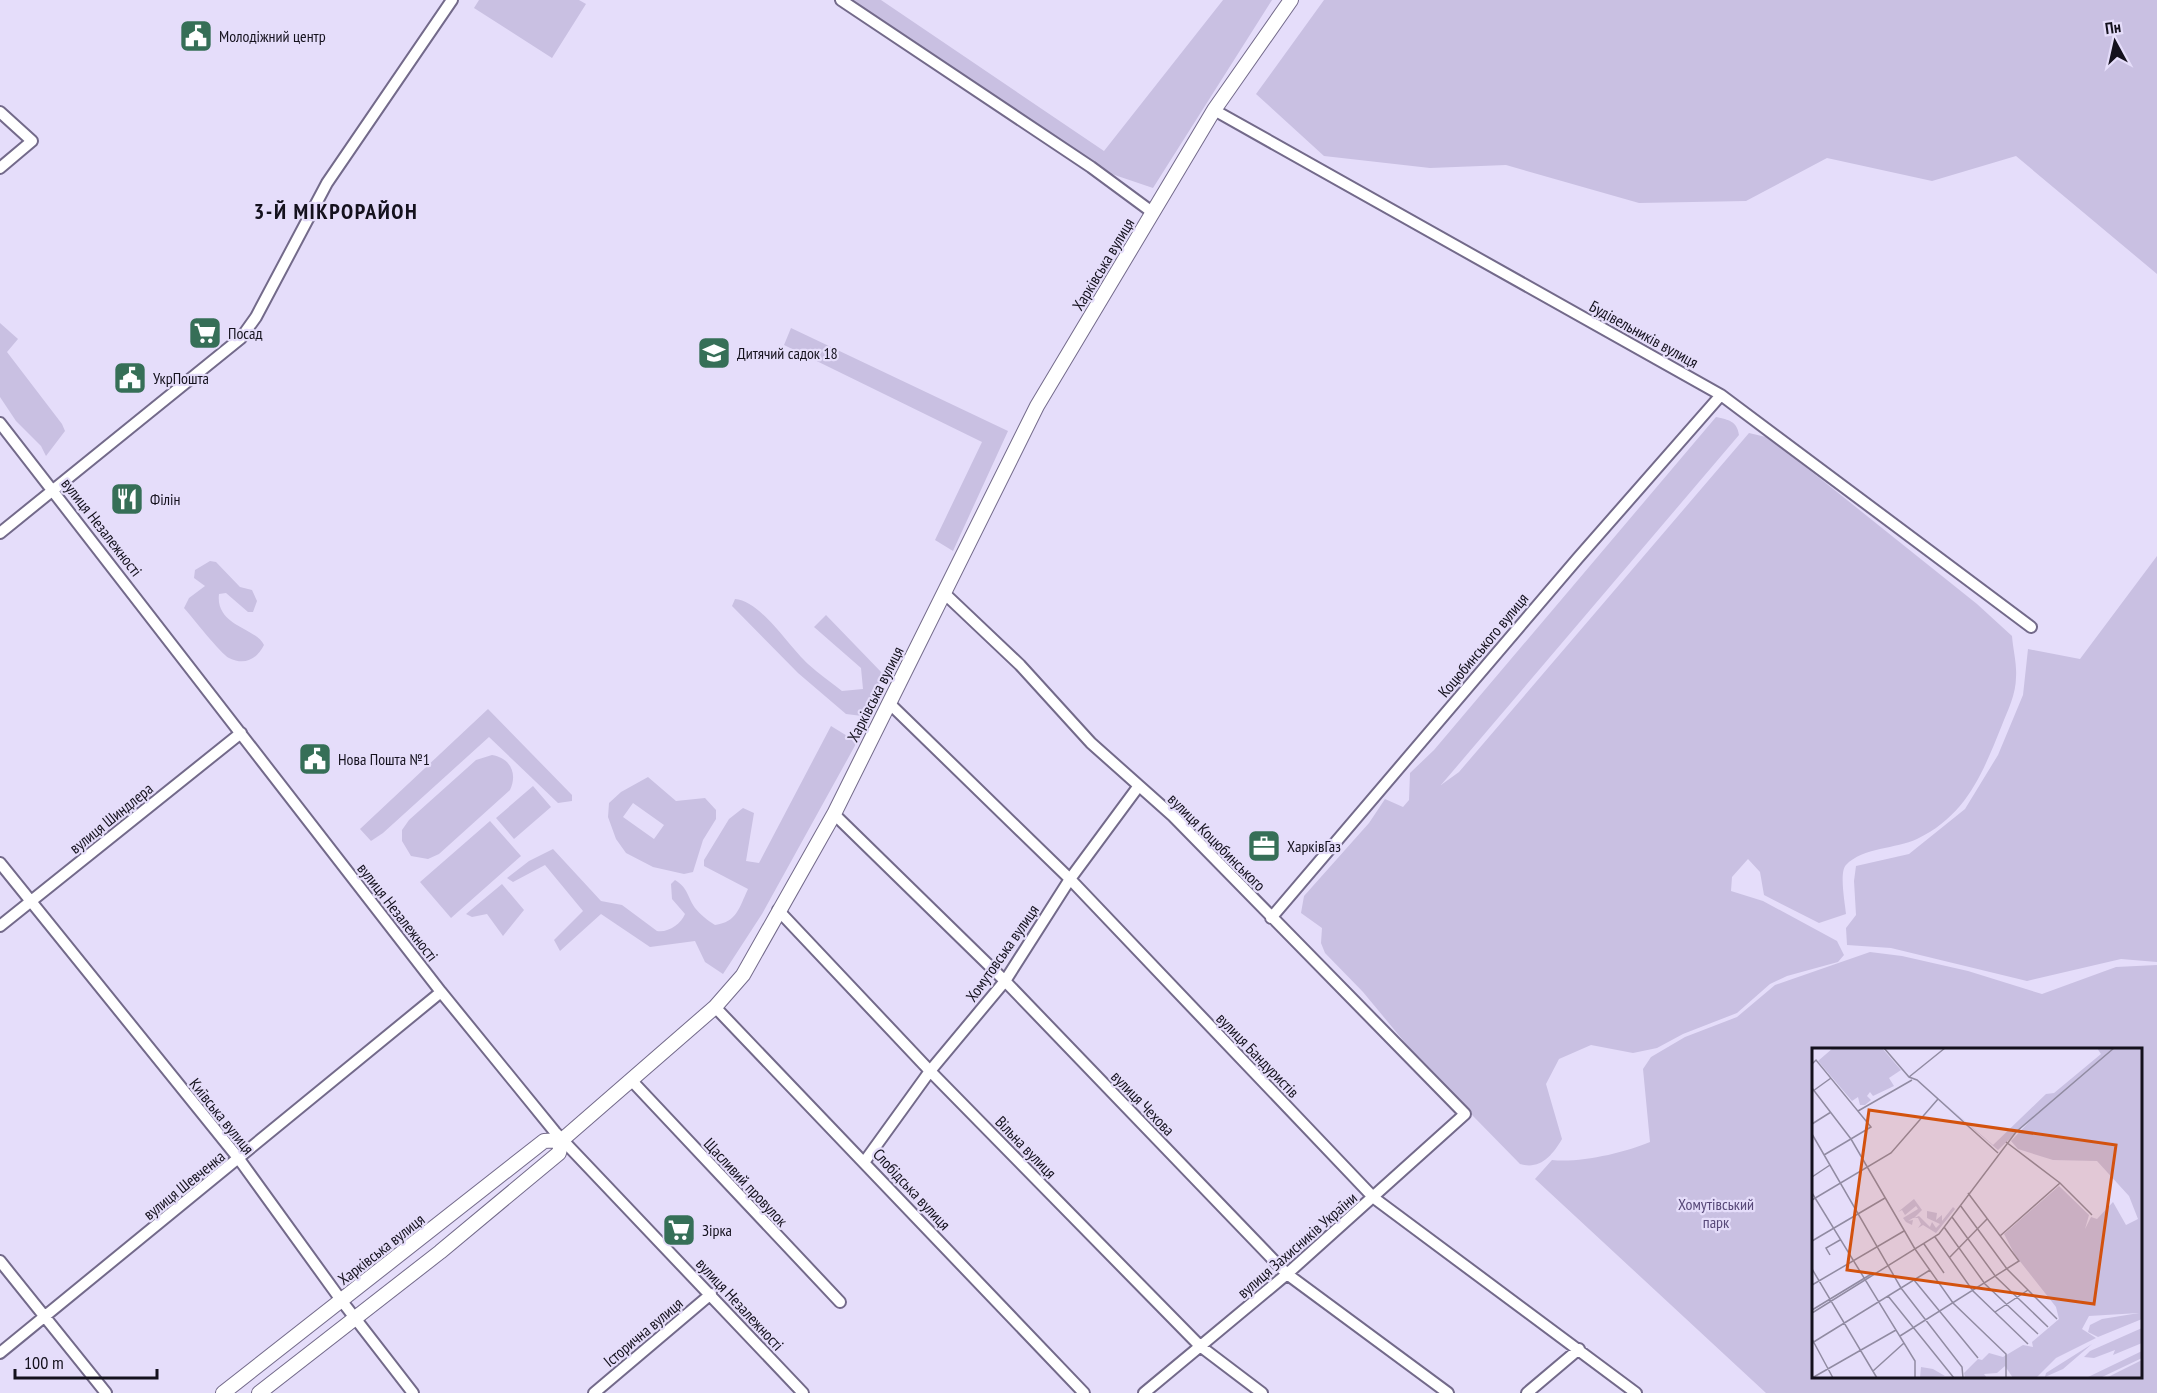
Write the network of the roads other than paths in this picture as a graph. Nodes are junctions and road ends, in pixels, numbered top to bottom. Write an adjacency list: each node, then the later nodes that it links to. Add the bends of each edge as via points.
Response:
1 (452, 0): 10 (street, via 327,183 241,338)
2 (841, 0): 7 (street, via 1092,167)
3 (1291, 0): 4 (street, Харківська вулиця)
4 (1214, 110): 7 (street, Харківська вулиця); 8 (street, Будівельників вулиця)
5 (0, 111): 6 (street, via 32,141)
6 (0, 168)
7 (1152, 212): 12 (street, Харківська вулиця, via 1037,406)
8 (1721, 395): 13 (street, Будівельників вулиця); 22 (street, Коцюбинського вулиця)
9 (0, 423): 10 (street, вулиця Незалежності)
10 (54, 490): 11 (street); 15 (street, вулиця Незалежності)
11 (0, 533)
12 (944, 594): 14 (street, Харківська вулиця); 16 (street, вулиця Коцюбинського, via 1020,665 1091,743)
13 (2031, 627)
14 (889, 703): 17 (street, Харківська вулиця); 19 (street, вулиця Бандуристів)
15 (241, 733): 20 (street, вулиця Шиндлера); 25 (street, вулиця Незалежності)
16 (1138, 787): 19 (street, Хомутовська вулиця); 22 (street, вулиця Коцюбинського, via 1173,816)
17 (834, 814): 21 (street, Харківська вулиця); 24 (street, вулиця Чехова)
18 (0, 863): 20 (street, Київська вулиця)
19 (1070, 879): 24 (street, Хомутовська вулиця); 33 (street, вулиця Бандуристів)
20 (30, 902): 23 (street, вулиця Шиндлера); 31 (street, Київська вулиця)
21 (778, 910): 26 (street, Харківська вулиця, via 743,975); 27 (street, Вільна вулиця)
22 (1271, 918): 29 (street, вулиця Коцюбинського)
23 (0, 926)
24 (1005, 981): 27 (street, Хомутовська вулиця); 35 (street, вулиця Чехова)
25 (441, 992): 30 (street, вулиця Незалежності); 31 (street, вулиця Шевченка)
26 (715, 1007): 28 (street, Харківська вулиця); 32 (street, Слобідська вулиця)
27 (930, 1071): 32 (street, Хомутовська вулиця); 41 (street, Вільна вулиця)
28 (632, 1080): 30 (street, Харківська вулиця); 38 (street, Щасливий провулок)
29 (1465, 1114): 33 (street, вулиця Захисників України)
30 (562, 1140): 36 (street, вулиця Незалежності); 37 (street, Харківська вулиця, via 544,1140); 39 (street, Харківська вулиця, via 559,1153)
31 (239, 1159): 37 (street, Київська вулиця); 40 (street, вулиця Шевченка)
32 (865, 1161): 50 (street, Слобідська вулиця)
33 (1374, 1198): 35 (street, вулиця Захисників України); 42 (street, вулиця Бандуристів)
34 (0, 1261): 40 (street)
35 (1287, 1274): 41 (street, вулиця Захисників України); 53 (street, вулиця Чехова)
36 (711, 1294): 48 (street, Історична вулиця); 49 (street, вулиця Незалежності)
37 (341, 1300): 39 (street, Київська вулиця); 45 (street, Харківська вулиця)
38 (840, 1302)
39 (355, 1317): 46 (street, Харківська вулиця); 47 (street, Київська вулиця)
40 (45, 1318): 43 (street, вулиця Шевченка); 44 (street)
41 (1200, 1346): 51 (street, вулиця Захисників України); 52 (street, Вільна вулиця)
42 (1579, 1349): 54 (street); 55 (street, вулиця Бандуристів)
43 (0, 1353)
44 (106, 1393)
45 (223, 1393)
46 (259, 1393)
47 (413, 1393)
48 (594, 1393)
49 (803, 1393)
50 (1084, 1393)
51 (1144, 1393)
52 (1263, 1393)
53 (1448, 1393)
54 (1527, 1393)
55 (1636, 1393)

